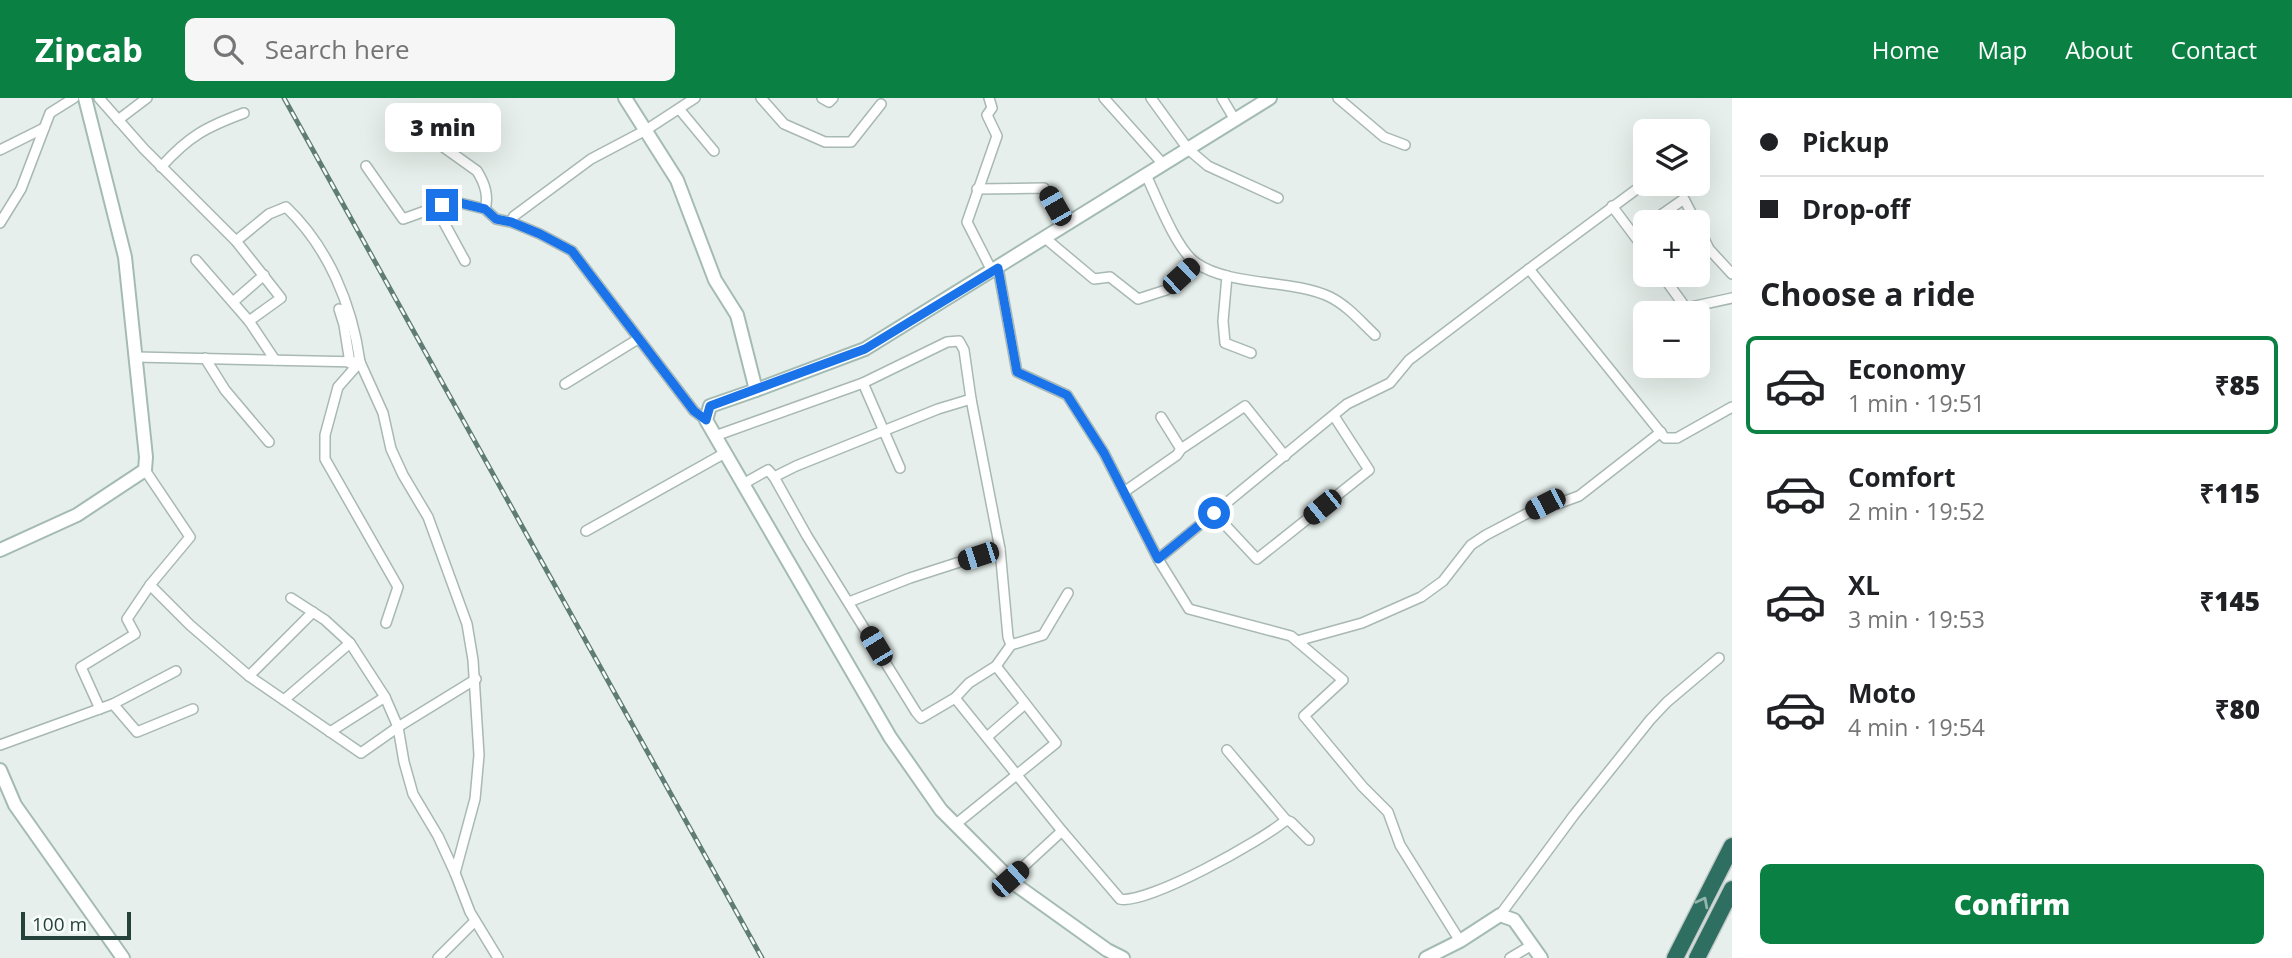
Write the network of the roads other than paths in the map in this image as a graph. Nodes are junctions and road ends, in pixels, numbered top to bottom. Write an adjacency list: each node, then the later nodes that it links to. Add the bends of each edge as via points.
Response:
1 (74, 98): 22 (street, via 50,113)
2 (85, 98): 63 (street, via 125,257)
3 (99, 98): 20 (street)
4 (148, 98): 20 (street)
5 (625, 98): 23 (street)
6 (695, 98): 17 (street)
7 (761, 98): 16 (street, via 784,124 825,142 851,142)
8 (822, 98): 9 (street, via 828,102)
9 (833, 98)
10 (989, 98): 32 (street, via 992,108 988,114 997,136)
11 (1104, 98): 28 (street)
12 (1151, 98): 25 (street)
13 (1222, 98): 21 (street)
14 (1270, 98): 21 (street)
15 (1338, 98): 24 (street, via 1384,137)
16 (881, 104)
17 (680, 110): 23 (street); 27 (street)
18 (393, 111): 37 (street, via 477,170 484,182)
19 (244, 113): 30 (street, via 206,127)
20 (118, 120): 30 (street)
21 (1235, 120): 25 (street)
22 (44, 128): 26 (street); 41 (street, via 21,189)
23 (646, 130): 40 (street, via 591,159); 69 (street, via 677,180 715,280 737,315)
24 (1405, 145)
25 (1188, 149): 28 (street); 34 (street, via 1208,166)
26 (0, 150)
27 (714, 151)
28 (1163, 164): 31 (street)
29 (366, 166): 36 (street, via 402,219)
30 (161, 167): 45 (street)
31 (1146, 176): 42 (street); 49 (street, via 1181,247)
32 (977, 188): 42 (street, via 1044,188); 50 (street, via 967,222)
33 (1633, 191): 35 (street)
34 (1278, 198)
35 (1612, 206): 43 (street); 51 (street)
36 (436, 208): 37 (street, via 460,203); 48 (street)
37 (485, 209): 40 (street, via 496,219)
38 (1668, 210): 39 (street, via 1684,199)
39 (1690, 210)
40 (511, 222): 61 (street, via 572,251)
41 (0, 223)
42 (1066, 225): 44 (street)
43 (1633, 233)
44 (1045, 238): 49 (street, via 1094,279 1110,277 1138,299 1166,290); 50 (street)
45 (236, 241): 53 (street); 66 (street, via 269,214 286,207 300,220 343,293 357,342)
46 (1710, 250): 52 (street)
47 (196, 260): 57 (street)
48 (465, 261)
49 (1196, 263): 54 (street)
50 (995, 269): 69 (street, via 865,349); 86 (street, via 1017,372 1067,395)
51 (1529, 269): 72 (street, via 1409,360 1390,383); 76 (street)
52 (1732, 274)
53 (264, 275): 57 (street); 59 (street, via 281,298)
54 (1227, 276): 60 (street, via 1328,296); 62 (street, via 1225,343)
55 (1671, 287): 56 (street, via 1686,308)
56 (1732, 298)
57 (233, 302): 59 (street)
58 (339, 309): 66 (street)
59 (249, 321): 65 (street)
60 (1375, 335)
61 (638, 340): 68 (street); 74 (street)
62 (1251, 354)
63 (136, 357): 64 (street); 82 (street)
64 (205, 358): 65 (street); 78 (street)
65 (275, 360): 66 (street)
66 (355, 362): 97 (street, via 338,387 325,459 398,587); 105 (street, via 383,413 403,475 428,517 467,624)
67 (863, 383): 70 (street, via 947,342 959,341); 75 (street); 77 (street)
68 (565, 384)
69 (756, 390): 74 (street, via 710,406)
70 (971, 399): 75 (street); 89 (street)
71 (1732, 407): 76 (street, via 1677,438 1665,438)
72 (1334, 415): 81 (street); 87 (street, via 1368,470 1256,559)
73 (1161, 417): 79 (street)
74 (706, 420): 77 (street)
75 (884, 432): 83 (street); 84 (street)
76 (1661, 432): 98 (street, via 1579,496 1545,504 1486,534 1471,545 1443,581 1421,597 1362,623)
77 (715, 436): 80 (street)
78 (269, 442)
79 (1181, 449): 81 (street, via 1245,406); 86 (street)
80 (725, 453): 85 (street); 88 (street)
81 (1285, 456): 87 (street)
82 (146, 464): 90 (street, via 77,514); 92 (street, via 190,537)
83 (900, 468)
84 (775, 477): 85 (street, via 768,470); 95 (street)
85 (743, 484): 121 (street, via 890,737)
86 (1124, 492): 91 (street)
87 (1214, 513): 91 (street)
88 (586, 531)
89 (1000, 549): 95 (street); 100 (street)
90 (0, 550)
91 (1158, 559): 98 (street, via 1189,609)
92 (150, 585): 104 (street); 111 (street, via 127,619 135,634 81,667)
93 (1068, 593): 100 (street, via 1043,635)
94 (291, 598): 96 (street)
95 (849, 602): 107 (street, via 921,718)
96 (313, 612): 99 (street); 104 (street)
97 (386, 623)
98 (1297, 641): 130 (street, via 1343,680 1304,716 1388,813 1400,845)
99 (350, 643): 106 (street); 108 (street)
100 (1011, 645): 102 (street)
101 (1719, 658): 128 (street, via 1650,720)
102 (996, 666): 107 (street); 110 (street)
103 (176, 671): 109 (street)
104 (249, 676): 108 (street)
105 (475, 679): 113 (street); 125 (street, via 480,755 475,799)
106 (385, 697): 113 (street); 114 (street)
107 (955, 698): 115 (street)
108 (284, 700): 114 (street)
109 (113, 704): 111 (street); 112 (street, via 137,732)
110 (1025, 704): 115 (street); 119 (street, via 1056,743)
111 (100, 709): 116 (street)
112 (194, 709)
113 (398, 727): 114 (street, via 361,753); 125 (street, via 413,794)
114 (330, 732)
115 (987, 737): 119 (street)
116 (0, 745)
117 (1227, 750): 120 (street)
118 (0, 770): 132 (street, via 15,805)
119 (1018, 775): 121 (street); 122 (street)
120 (1286, 820): 122 (street, via 1174,886 1129,901 1120,899); 123 (street)
121 (956, 824): 126 (street)
122 (1062, 831): 126 (street)
123 (1309, 840)
124 (1732, 846): 139 (highway, one-way to 124)
125 (455, 873): 129 (street)
126 (1010, 879): 135 (street)
127 (1732, 890): 140 (highway)
128 (1500, 915): 130 (street); 131 (street, via 1514,920)
129 (475, 921): 133 (street); 134 (street)
130 (1460, 941): 136 (street)
131 (1532, 945): 137 (street); 138 (street)
132 (123, 958)
133 (438, 958)
134 (498, 958)
135 (1123, 958)
136 (1426, 958)
137 (1510, 958)
138 (1541, 958)
139 (1675, 958)
140 (1697, 958)

